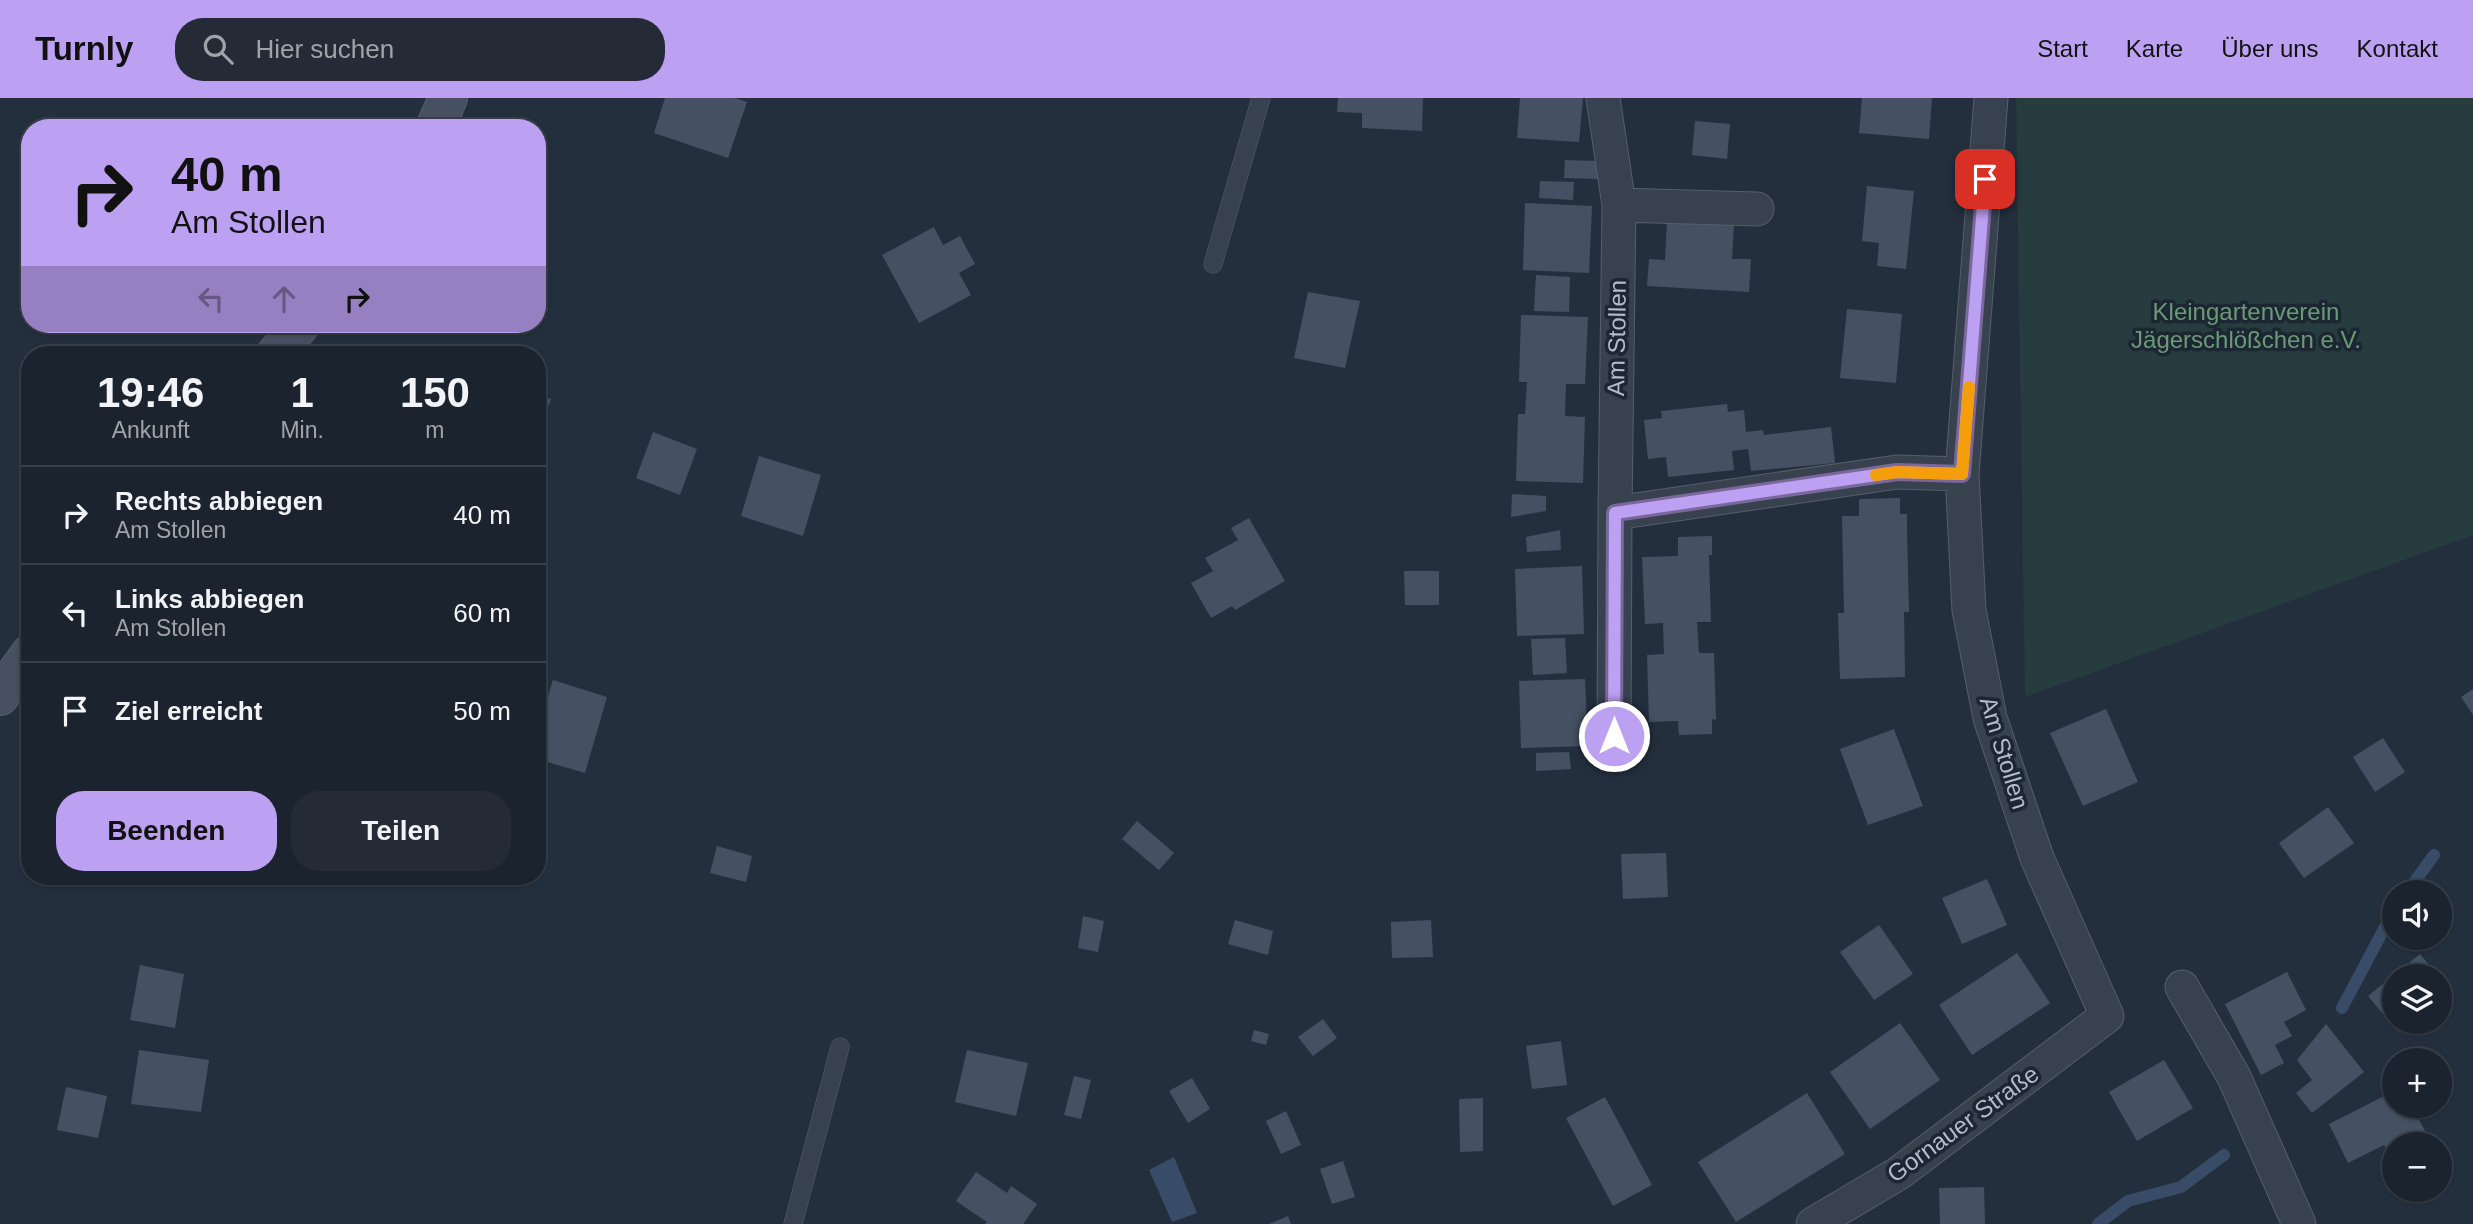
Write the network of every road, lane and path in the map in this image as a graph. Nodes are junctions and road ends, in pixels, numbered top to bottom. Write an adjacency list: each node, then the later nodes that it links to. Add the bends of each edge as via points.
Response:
1 (448, 98): 5 (main road)
2 (1261, 98): 8 (lane)
3 (1603, 98): 6 (street, Am Stollen)
4 (1991, 98): 9 (street, Am Stollen)
5 (439, 119)
6 (1619, 205): 7 (street); 10 (street, Am Stollen)
7 (1757, 209)
8 (1213, 264)
9 (1962, 474): 10 (street, via 1897,472); 15 (street, Am Stollen, via 1969,610 1990,718 2037,858)
10 (1615, 513): 13 (street, Am Stollen)
11 (21, 667): 12 (main road)
12 (0, 696)
13 (1614, 736)
14 (2182, 987): 19 (street, via 2234,1077)
15 (2108, 1016): 18 (street, Gornauer Straße, via 1899,1173)
16 (840, 1047): 17 (lane)
17 (793, 1224)
18 (1813, 1224)
19 (2299, 1224)

